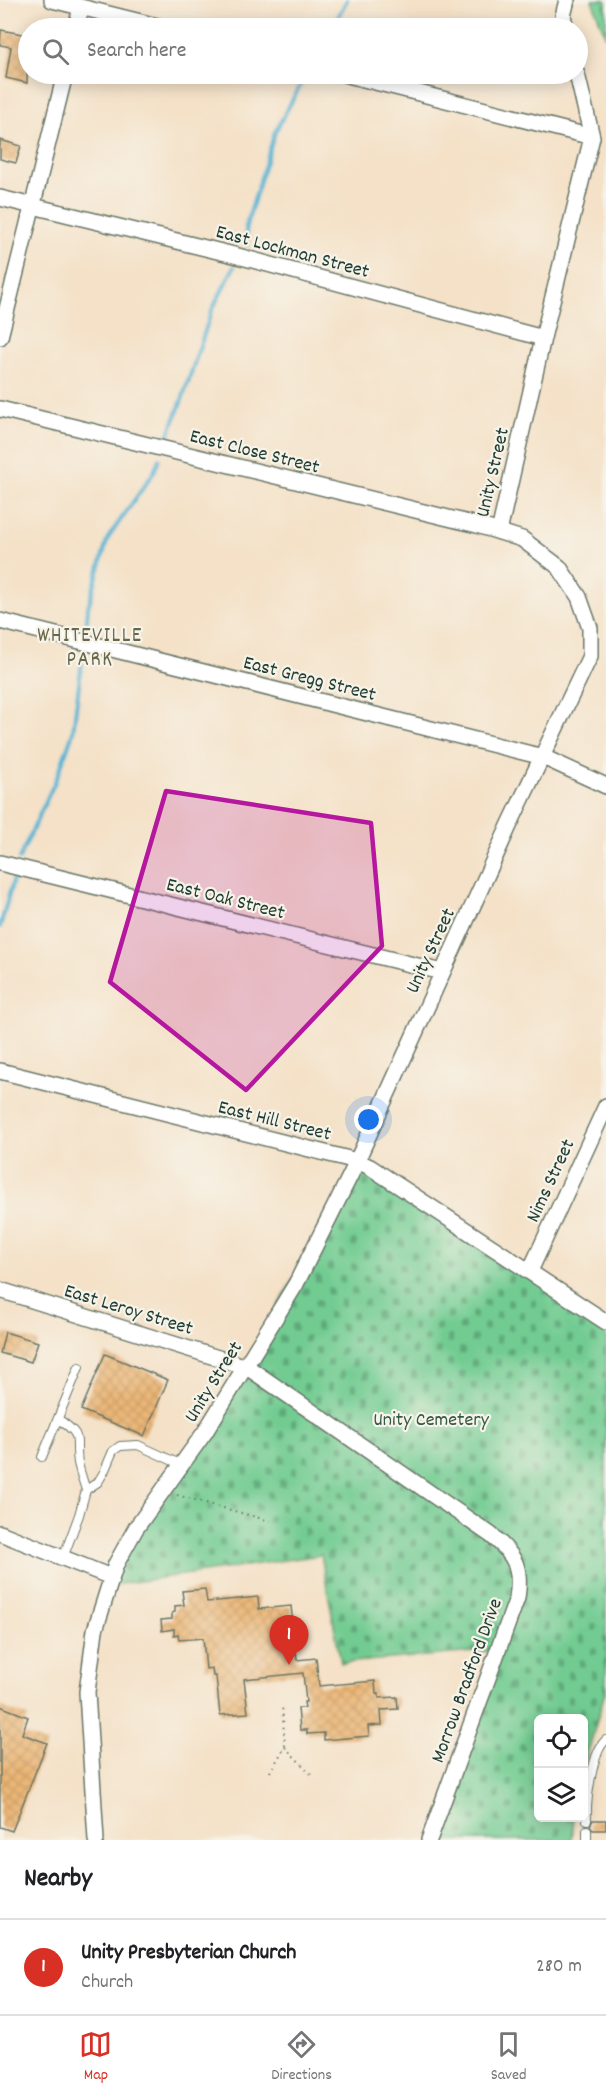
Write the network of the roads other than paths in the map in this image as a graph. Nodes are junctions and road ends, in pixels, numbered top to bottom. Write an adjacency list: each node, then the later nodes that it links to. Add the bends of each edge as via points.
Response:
1 (52, 0): 3 (street)
2 (567, 0): 6 (street)
3 (81, 7): 4 (street); 5 (street)
4 (78, 18)
5 (125, 18)
6 (564, 18)
7 (62, 84): 12 (street)
8 (383, 84): 10 (street)
9 (579, 84): 10 (street, Unity Street)
10 (592, 137): 14 (street, Unity Street)
11 (0, 198): 12 (street, East Lockman Street)
12 (32, 206): 13 (street); 14 (street, East Lockman Street, via 234,255)
13 (0, 337)
14 (543, 338): 16 (street, Unity Street)
15 (0, 409): 16 (street, East Close Street)
16 (499, 532): 18 (street, Unity Street, via 522,539 559,567 579,597 590,628 590,656)
17 (0, 621): 18 (street, East Gregg Street)
18 (543, 757): 19 (street, East Gregg Street); 21 (street, Unity Street)
19 (606, 786)
20 (0, 863): 21 (street, East Oak Street)
21 (442, 972): 24 (street, Unity Street)
22 (0, 1071): 24 (street, East Hill Street)
23 (606, 1106): 25 (street, Nims Street)
24 (357, 1161): 25 (street, East Hill Street); 28 (street, Unity Street, via 296,1284)
25 (530, 1271): 27 (street, East Hill Street)
26 (0, 1290): 28 (street, East Leroy Street)
27 (606, 1322)
28 (247, 1366): 32 (street, Unity Street); 39 (street, Morrow Bradford Drive, via 491,1535 504,1545 518,1569 512,1615)
29 (79, 1367): 30 (lane)
30 (58, 1419): 31 (lane); 33 (lane, via 78,1439 78,1461)
31 (42, 1457)
32 (182, 1465): 33 (lane, via 138,1445 120,1446 113,1451 98,1482); 36 (street, Unity Street, via 127,1543)
33 (86, 1490): 35 (lane)
34 (0, 1533): 35 (street)
35 (63, 1557): 36 (street)
36 (111, 1577): 41 (street, Unity Street, via 95,1630 87,1692)
37 (606, 1740): 38 (lane, via 596,1755)
38 (588, 1797)
39 (436, 1821): 42 (street, Morrow Bradford Drive); 43 (street)
40 (587, 1830): 44 (lane)
41 (96, 1840)
42 (429, 1840)
43 (442, 1840)
44 (587, 1840)

